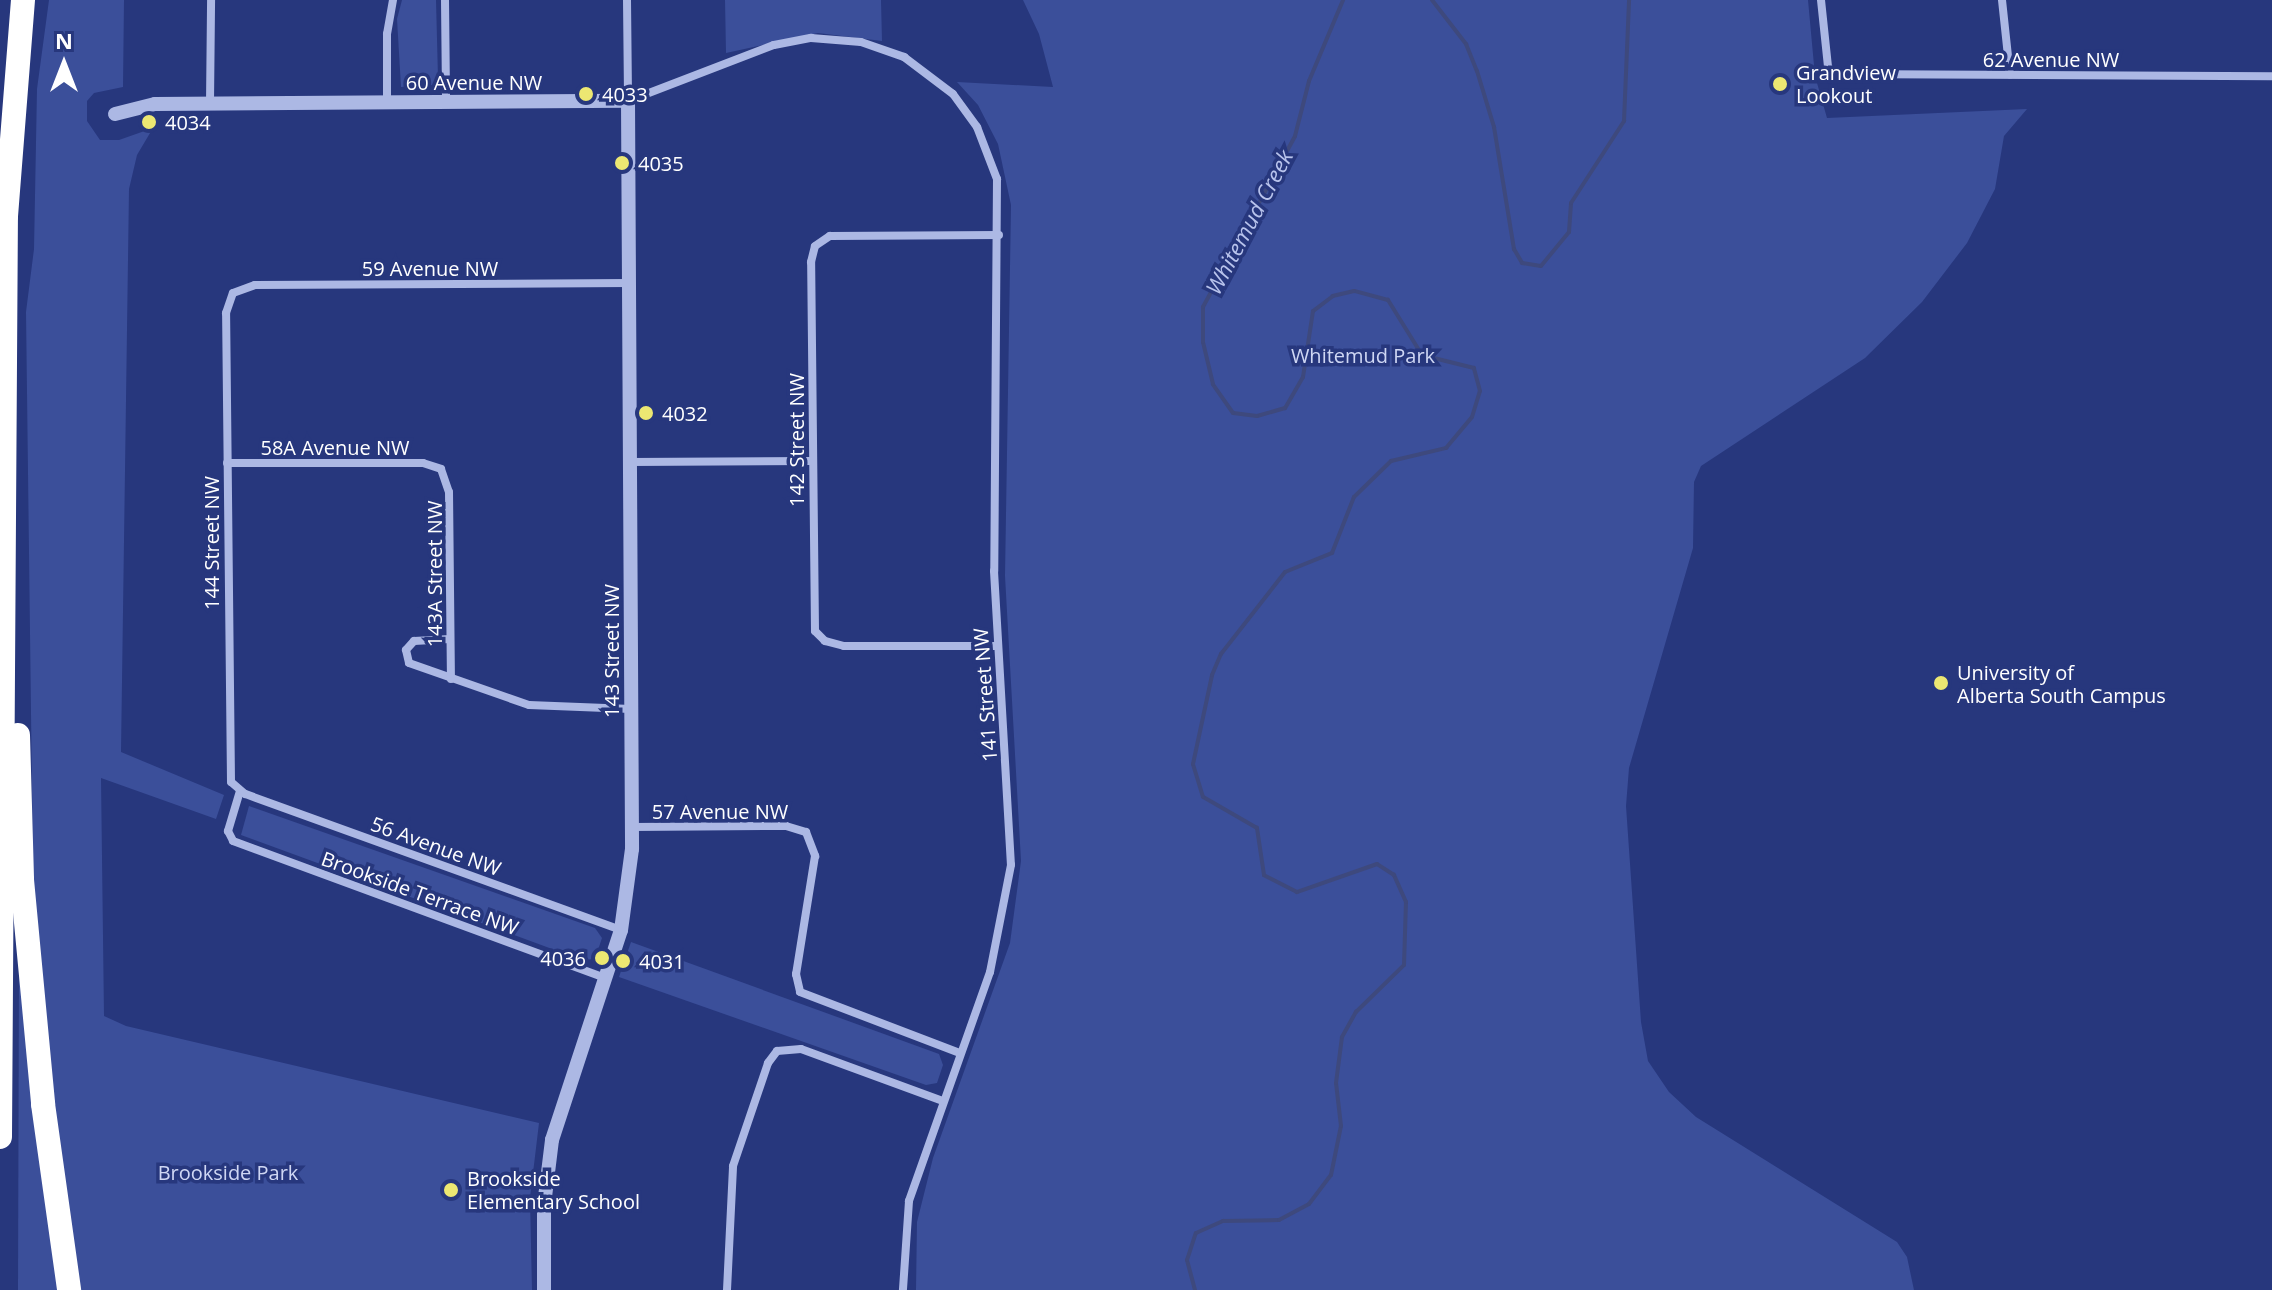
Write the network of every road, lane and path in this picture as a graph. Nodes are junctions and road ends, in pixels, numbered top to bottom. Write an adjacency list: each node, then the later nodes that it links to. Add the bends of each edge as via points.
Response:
1 (23, 0): 19 (highway, via 9,149)
2 (211, 0): 14 (street)
3 (393, 0): 12 (street)
4 (445, 0): 13 (street)
5 (627, 0): 11 (street, 143 Street NW)
6 (1821, 0): 8 (street, 62 Avenue NW, via 1831,72)
7 (2002, 0): 8 (street)
8 (2010, 75): 9 (street, 62 Avenue NW)
9 (2272, 76)
10 (953, 94): 11 (street, 60 Avenue NW, via 904,57 861,42 827,38 774,45); 16 (street, 141 Street NW, via 977,127 993,167)
11 (628, 101): 13 (street, 60 Avenue NW); 17 (street, 143 Street NW)
12 (387, 102): 13 (street, 60 Avenue NW); 14 (street, 60 Avenue NW)
13 (446, 102)
14 (210, 103): 15 (street, 60 Avenue NW, via 148,105)
15 (115, 114)
16 (999, 235): 20 (street, 142 Street NW, via 837,235 820,242 811,262); 25 (street, 141 Street NW)
17 (629, 283): 18 (street, 59 Avenue NW, via 255,285); 21 (street, 143 Street NW)
18 (233, 293): 22 (street, 144 Street NW, via 226,313)
19 (4, 439): 34 (highway); 35 (highway, via 22,880 43,1104)
20 (813, 461): 21 (street); 25 (street, 142 Street NW, via 813,618 821,638 844,646)
21 (630, 462): 27 (street, 143 Street NW)
22 (227, 463): 23 (street, 58A Avenue NW, via 423,463); 28 (street, 144 Street NW, via 227,768)
23 (441, 469): 24 (street, 143A Street NW, via 449,492)
24 (450, 639): 26 (street, 143A Street NW); 26 (street, via 418,640 406,654 413,667)
25 (997, 646): 32 (street, 141 Street NW, via 1011,865 996,951)
26 (451, 679): 27 (street, via 529,705)
27 (631, 709): 29 (street, 143 Street NW)
28 (240, 791): 30 (street, 56 Avenue NW); 31 (street, Brookside Terrace NW, via 228,833 233,841)
29 (632, 827): 30 (street, 143 Street NW); 32 (street, 57 Avenue NW, via 786,826 806,832 815,856 796,974 800,992)
30 (621, 930): 31 (street, 143 Street NW)
31 (605, 978): 36 (street, 143 Street NW, via 552,1140 544,1205)
32 (960, 1053): 33 (street, 141 Street NW)
33 (943, 1101): 37 (street, via 801,1049 781,1048 768,1063 733,1166); 38 (street, 141 Street NW, via 909,1201)
34 (0, 1137)
35 (69, 1290)
36 (544, 1290)
37 (727, 1290)
38 (903, 1290)

